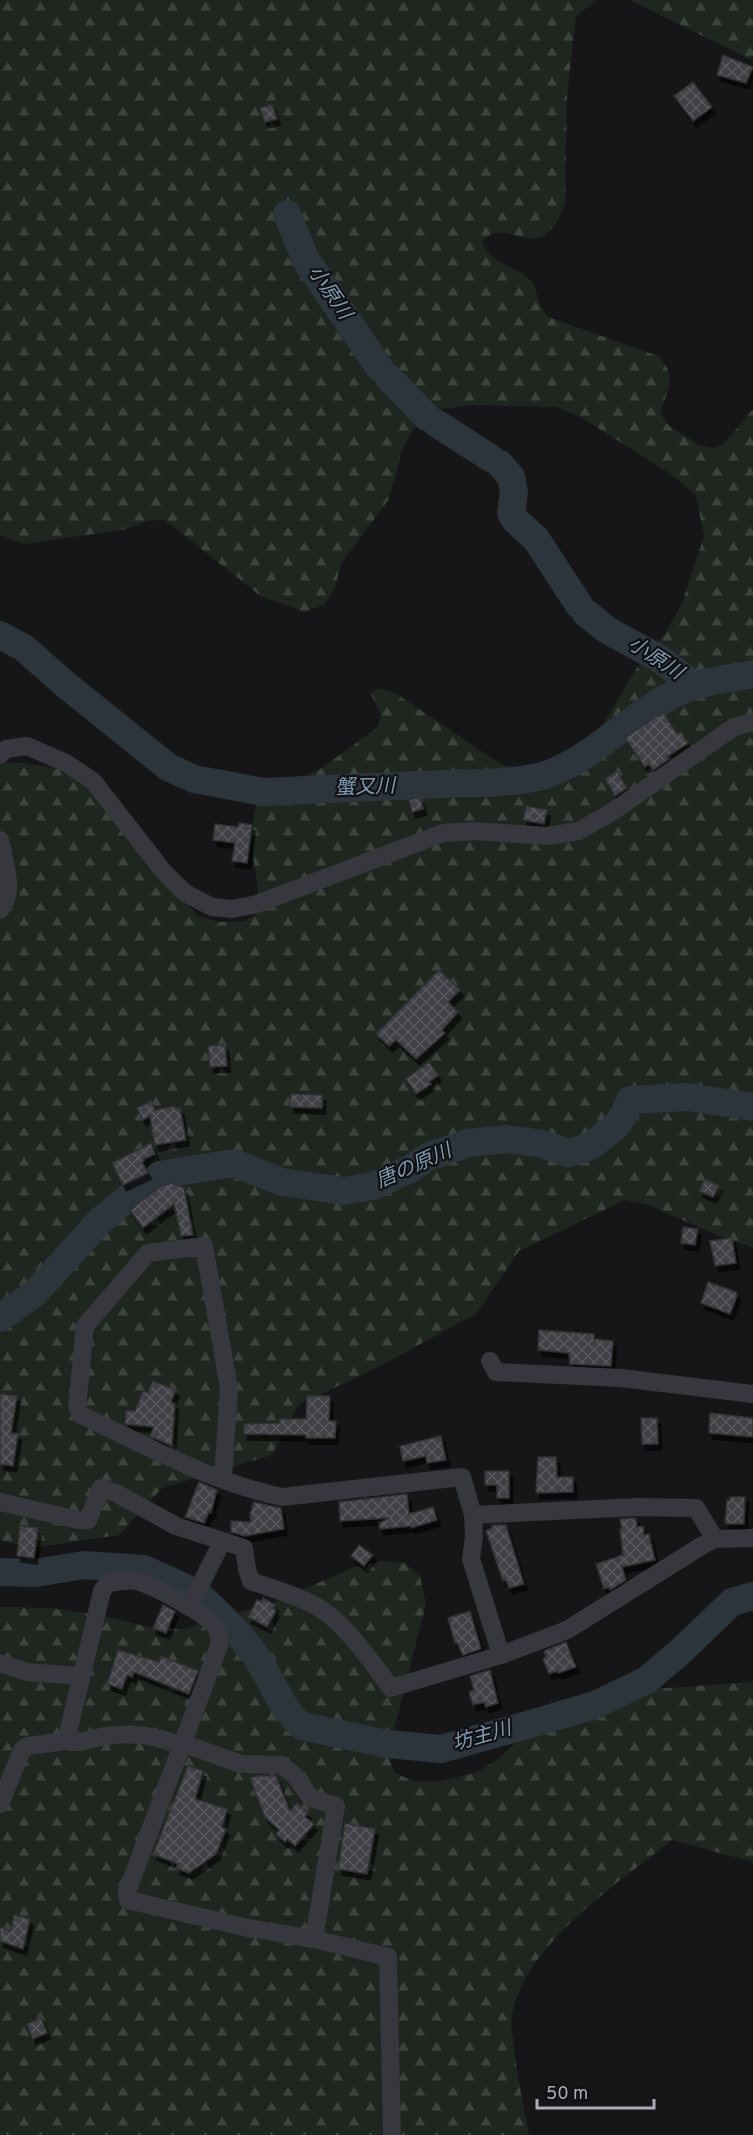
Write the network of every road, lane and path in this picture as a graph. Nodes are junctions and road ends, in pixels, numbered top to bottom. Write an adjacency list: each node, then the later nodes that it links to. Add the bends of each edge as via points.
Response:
1 (753, 722): 2 (street, via 734,727 579,831 547,836 443,833 257,904 232,909 212,907 185,893 163,871 93,781 66,763 27,746 6,748)
2 (0, 755)
3 (0, 840): 4 (street, via 9,886 6,903)
4 (0, 910)
5 (490, 1361): 6 (street, via 496,1372 621,1378)
6 (753, 1394)
7 (223, 1479): 7 (street, via 191,1469 81,1415 77,1407 85,1326 148,1253 204,1246 229,1388); 9 (street, via 282,1497 462,1477)
8 (0, 1502): 12 (street, via 88,1520 101,1488 176,1526)
9 (473, 1515): 11 (street, via 696,1508); 14 (street, via 471,1559)
10 (753, 1538): 11 (street)
11 (716, 1539): 14 (street, via 567,1630)
12 (222, 1542): 13 (street); 14 (street, via 244,1548 252,1581 317,1606 334,1620 391,1688)
13 (189, 1607): 16 (street, via 134,1580 108,1583 102,1591); 18 (street, via 214,1625 219,1646)
14 (501, 1655)
15 (0, 1663): 16 (street, via 27,1672)
16 (80, 1676): 17 (street)
17 (66, 1741): 18 (street, via 133,1734); 19 (street, via 22,1750)
18 (181, 1744): 20 (street, via 241,1764 281,1765 311,1798 336,1806); 20 (street, via 127,1892 128,1900)
19 (0, 1804)
20 (314, 1939): 21 (street, via 388,1957)
21 (392, 2135)

